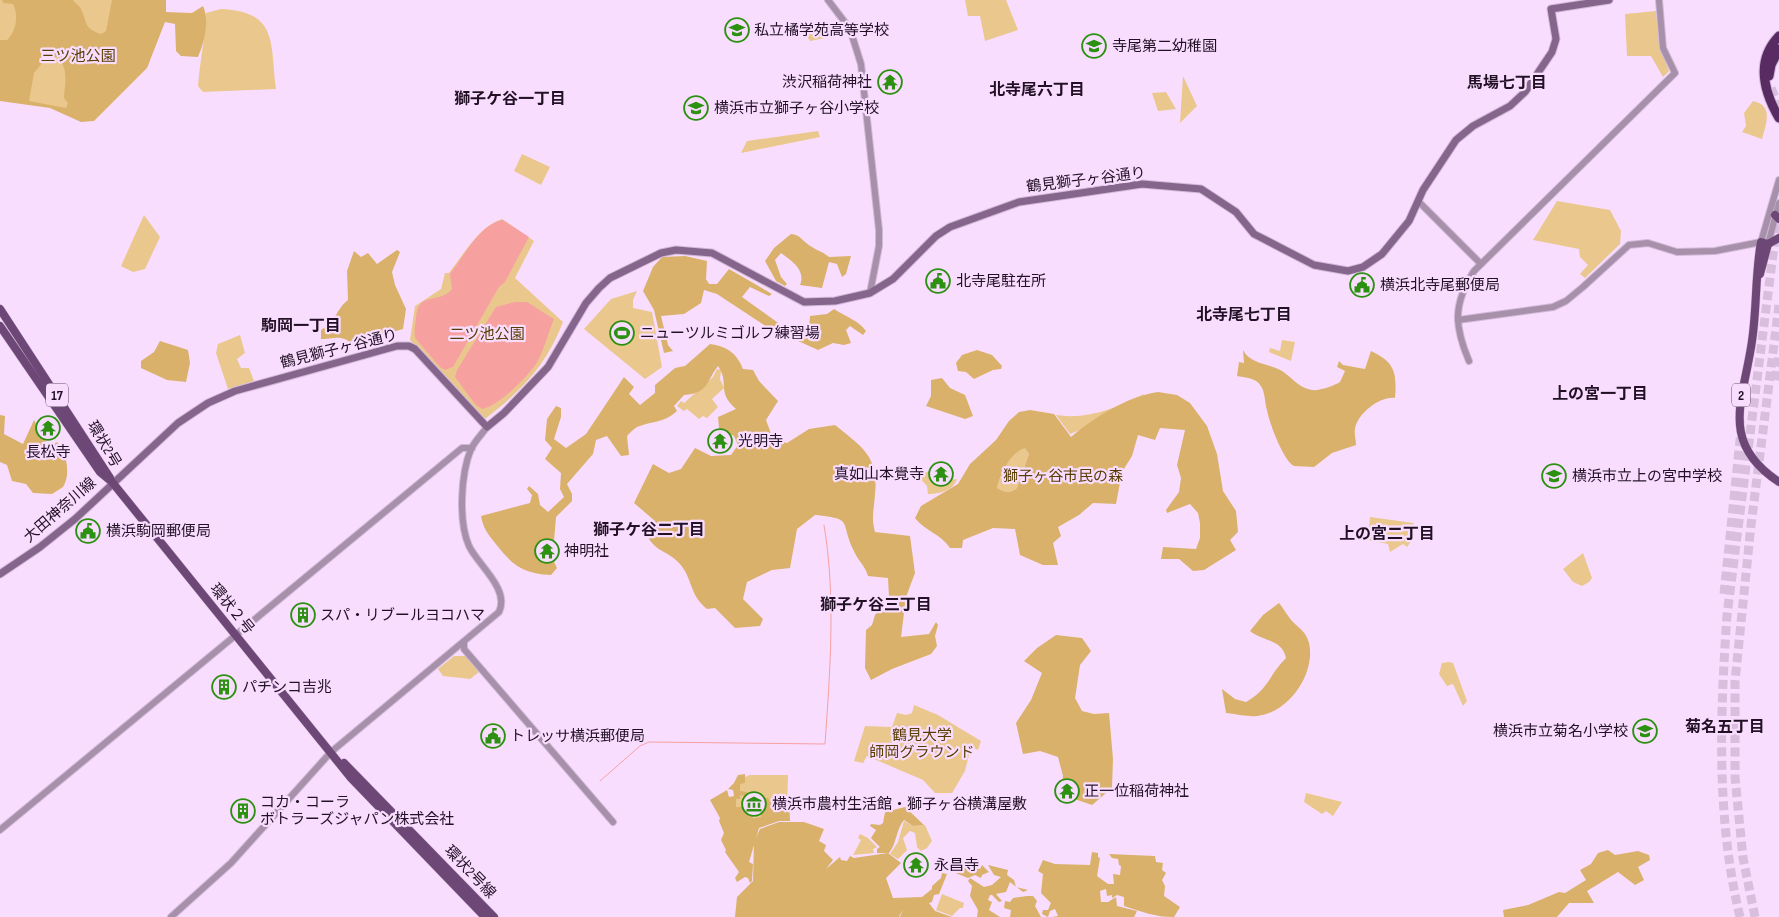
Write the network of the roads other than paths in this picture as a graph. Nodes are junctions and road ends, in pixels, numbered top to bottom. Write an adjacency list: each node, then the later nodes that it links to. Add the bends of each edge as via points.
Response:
1 (828, 0): 15 (street, via 850,29 861,64 879,230)
2 (1609, 0): 9 (main road, 鶴見獅子ヶ谷通り, via 1551,9 1556,39 1547,60 1525,92 1510,106 1473,126 1456,140)
3 (1659, 0): 14 (street, via 1663,48 1675,73)
4 (1779, 36): 7 (highway, via 1767,54 1764,80 1768,97)
5 (1779, 49): 6 (highway, via 1771,65)
6 (1771, 88)
7 (1779, 118)
8 (1779, 180): 13 (street)
9 (1418, 201): 14 (street); 15 (main road, 鶴見獅子ヶ谷通り, via 1409,221 1382,254 1364,267 1348,271 1314,265 1258,237 1236,212 1194,187 1142,184 1019,202 946,228 893,279)
10 (1779, 203): 11 (street)
11 (1777, 217): 13 (street)
12 (1779, 238): 13 (main road)
13 (1764, 243): 17 (street, via 1714,251 1677,252 1640,242 1629,245 1566,301 1553,307); 23 (main road, 2, via 1756,271 1752,341 1738,418 1741,435 1750,454)
14 (1480, 264): 17 (street, via 1461,293)
15 (870, 293): 20 (main road, 鶴見獅子ヶ谷通り, via 835,301 804,302 712,253 676,250 661,253 610,278 599,288 586,303 543,373)
16 (0, 309): 22 (main road, 環状2号 / 17)
17 (1458, 320): 19 (street, via 1459,337)
18 (0, 326): 22 (main road, 環状2号 / 17, via 100,472)
19 (1469, 361)
20 (487, 427): 21 (street); 22 (main road, 鶴見獅子ヶ谷通り, via 415,348 397,346 235,390 178,422)
21 (472, 448): 25 (street, via 462,448); 26 (street, via 461,517 469,545 502,600 501,608 493,619)
22 (112, 482): 24 (main road, 大田神奈川線, via 75,519); 25 (main road, 環状２号 / 17)
23 (1779, 482)
24 (0, 574)
25 (236, 636): 27 (main road, 環状２号 / 17); 29 (street)
26 (464, 642): 27 (street); 28 (street, via 464,649)
27 (332, 752): 30 (street, via 232,863); 31 (main road, 環状2号線 / 17, via 351,778); 32 (main road, 環状2号線 / 17)
28 (613, 822)
29 (0, 830)
30 (170, 917)
31 (485, 917)
32 (494, 917)

